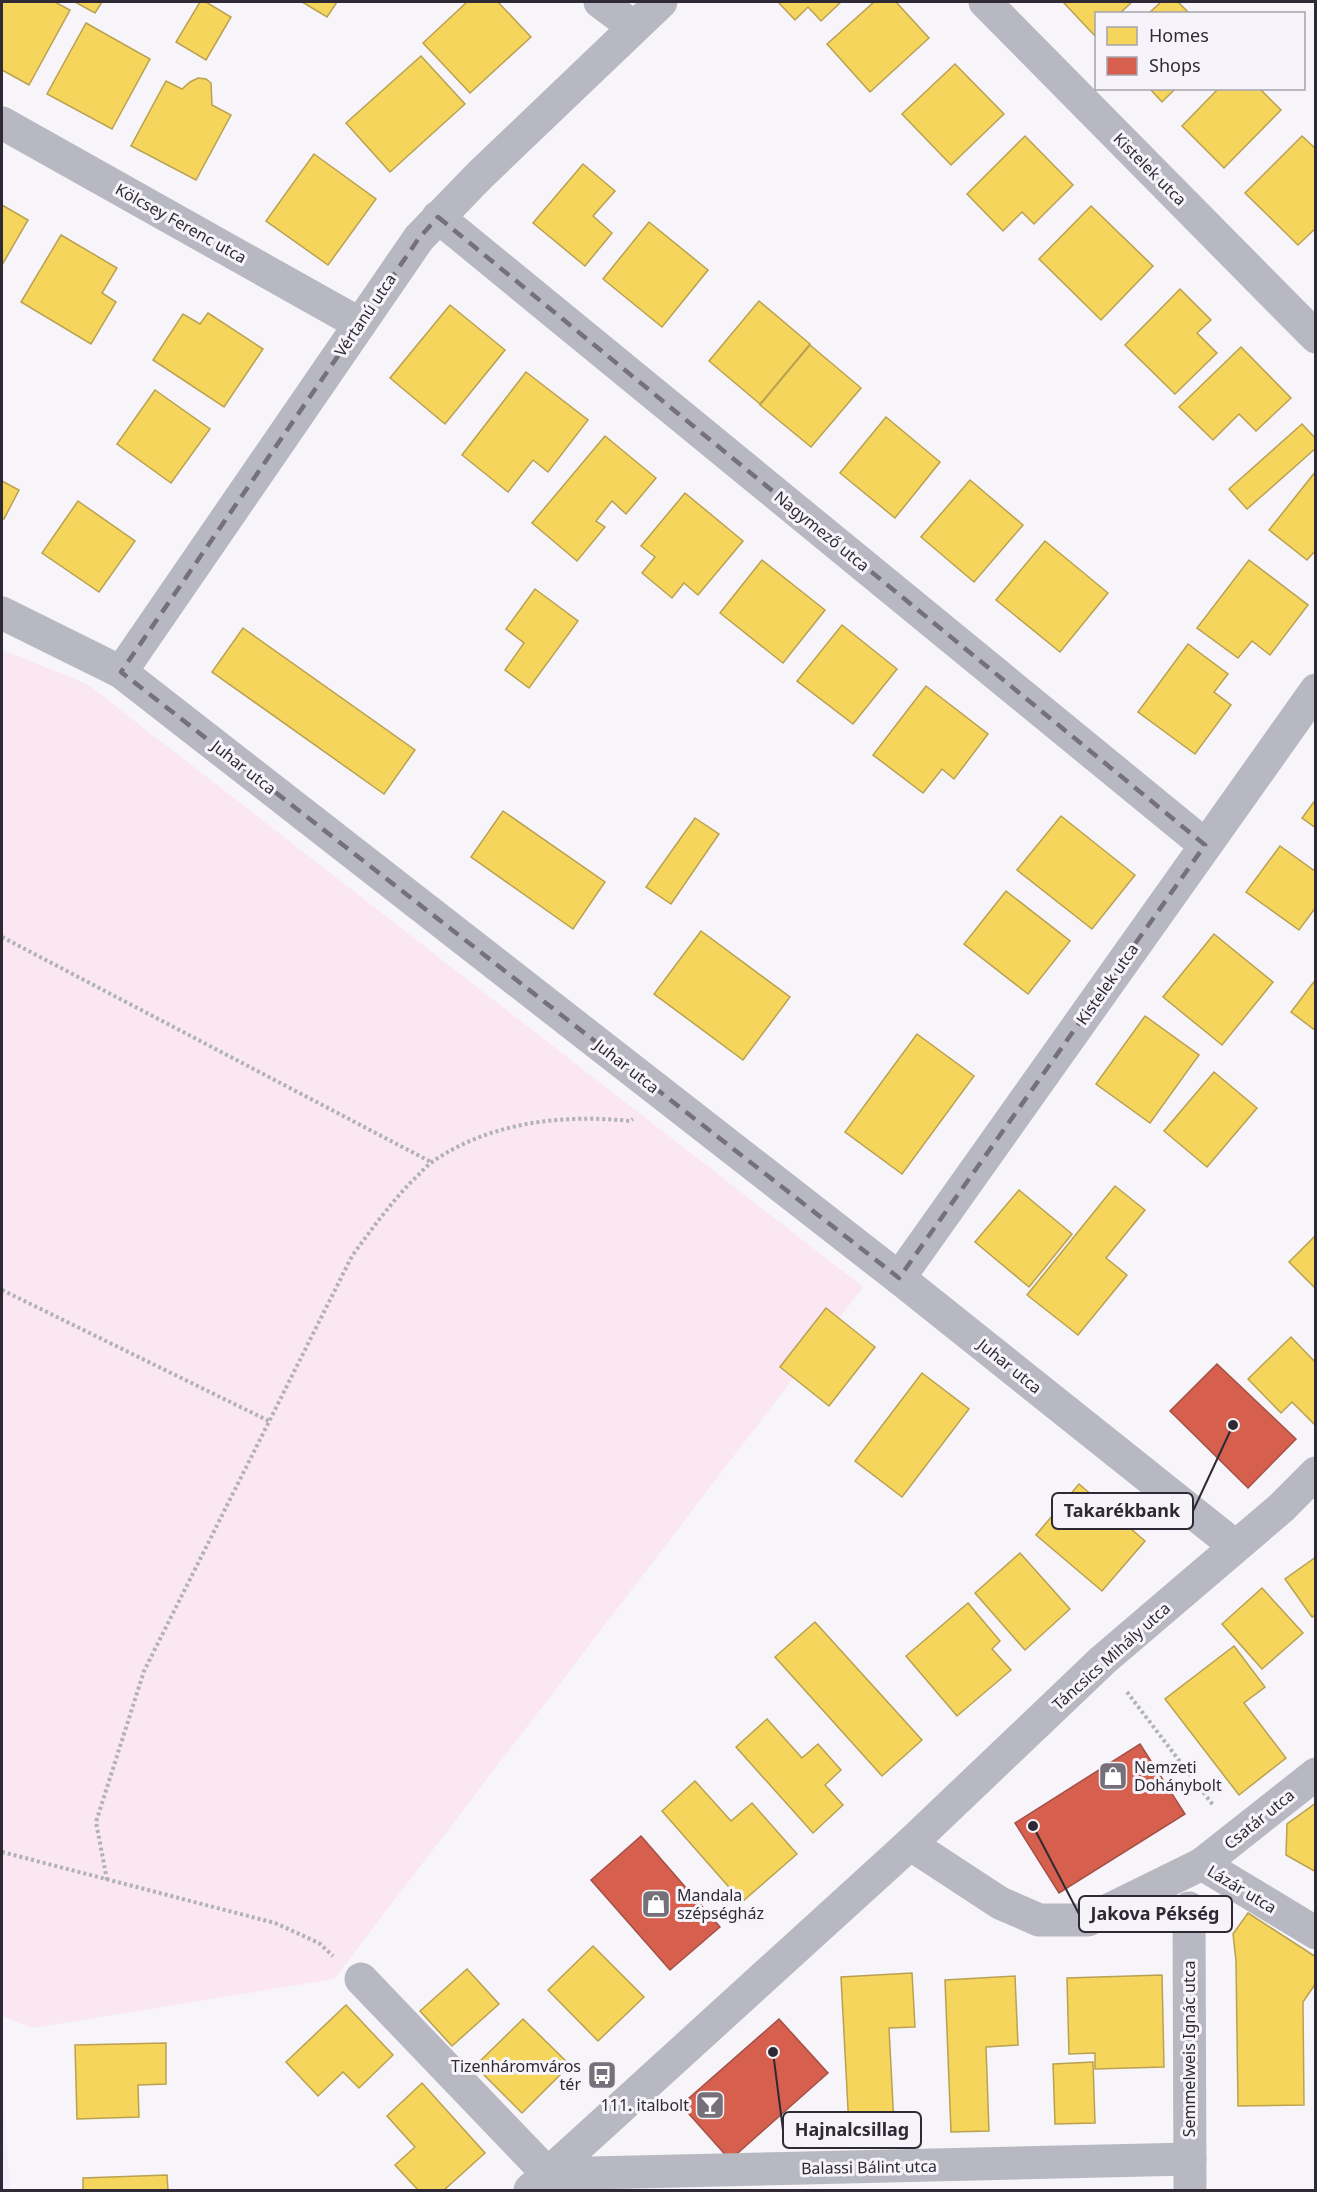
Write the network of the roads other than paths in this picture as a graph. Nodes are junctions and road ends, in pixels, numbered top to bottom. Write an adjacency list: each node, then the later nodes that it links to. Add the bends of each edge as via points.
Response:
1 (600, 2): 4 (street)
2 (661, 2): 4 (street, Vértanú utca)
3 (985, 2): 8 (street, Kistelek utca)
4 (634, 27): 6 (street, Vértanú utca)
5 (2, 123): 7 (street, Kölcsey Ferenc utca)
6 (438, 217): 7 (street, Vértanú utca, via 418,238); 12 (street, Nagymező utca)
7 (360, 324): 10 (street, Vértanú utca)
8 (1316, 337)
9 (2, 613): 10 (street, Juhar utca)
10 (121, 672): 13 (street, Juhar utca)
11 (1316, 690): 12 (street, Kistelek utca)
12 (1205, 845): 13 (street, Kistelek utca)
13 (899, 1278): 15 (street, Juhar utca)
14 (1316, 1473): 15 (street, Táncsics Mihály utca)
15 (1235, 1546): 17 (street, Táncsics Mihály utca, via 1103,1660)
16 (1316, 1774): 18 (street, Csatár utca)
17 (910, 1844): 18 (street, Lázár utca, via 1000,1903 1039,1920 1088,1920); 23 (street)
18 (1202, 1864): 20 (street, Lázár utca)
19 (1189, 1908): 22 (street, Semmelweis Ignác utca)
20 (1316, 1933)
21 (361, 1979): 23 (street)
22 (1190, 2175): 23 (street, Balassi Bálint utca)
23 (539, 2182)

